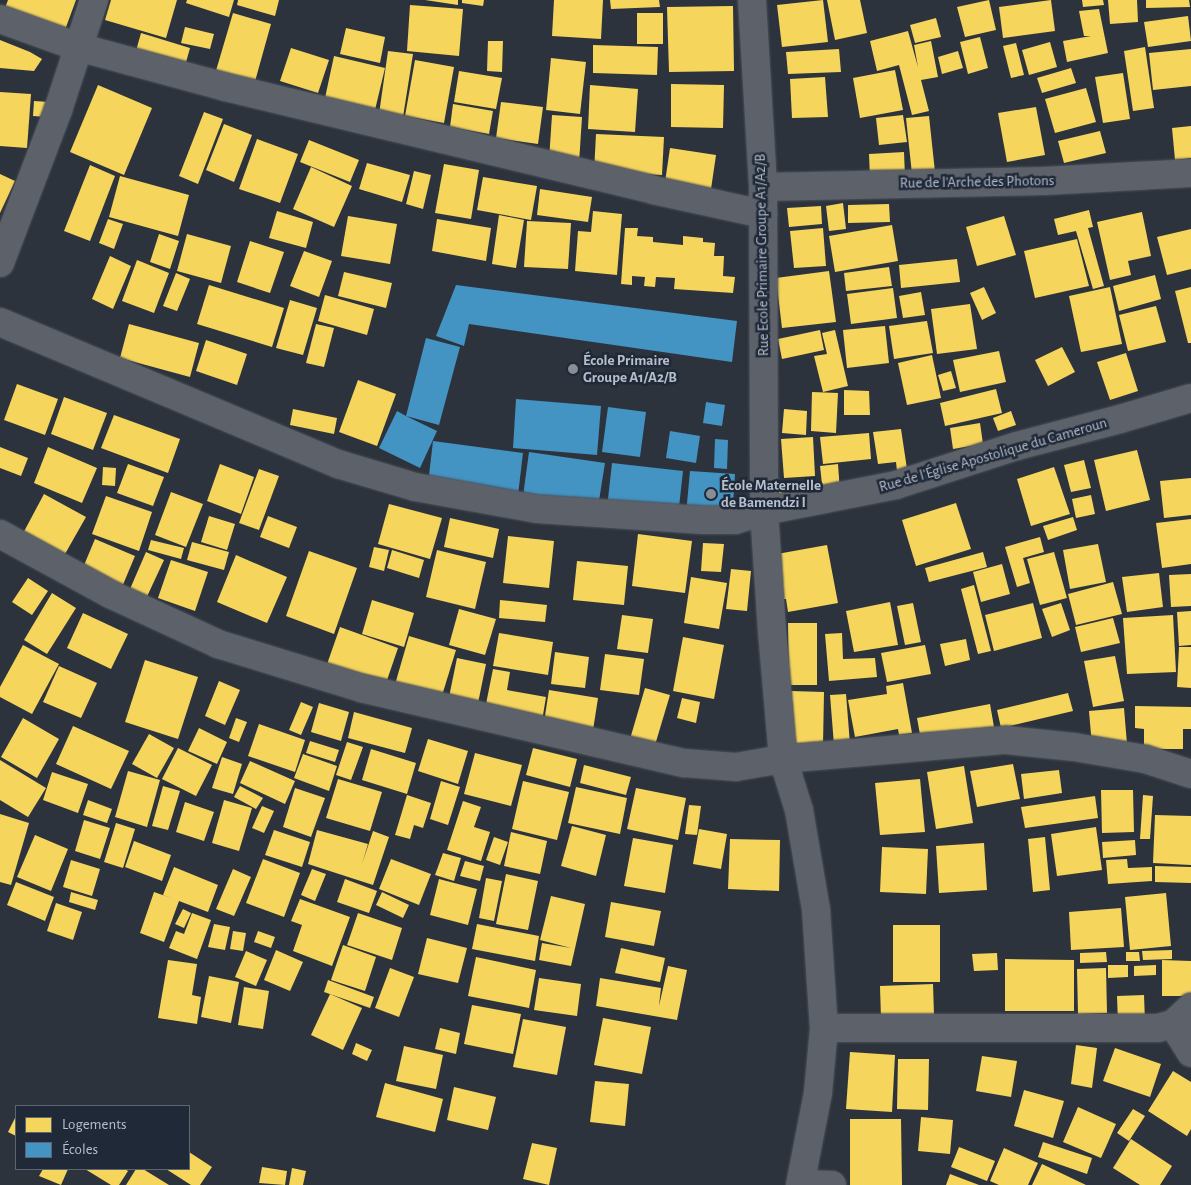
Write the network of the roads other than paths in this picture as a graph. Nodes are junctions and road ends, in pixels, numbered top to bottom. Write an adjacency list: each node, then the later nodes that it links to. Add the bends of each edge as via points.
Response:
1 (94, 0): 4 (street)
2 (752, 0): 6 (street, Rue Ecole Primaire Groupe A1/A2/B)
3 (0, 19): 4 (street, Rue de l'Arche des Photons)
4 (78, 47): 6 (street, Rue de l'Arche des Photons, via 225,87 652,190); 7 (street, via 58,110)
5 (1191, 172): 6 (street, Rue de l'Arche des Photons)
6 (763, 200): 10 (street, Rue Ecole Primaire Groupe A1/A2/B)
7 (3, 252)
8 (0, 322): 10 (street, Rue de l'Église Apostolique du Cameroun, via 338,464 415,487 537,509 735,520)
9 (1191, 398): 10 (street, Rue de l'Église Apostolique du Cameroun, via 1017,446 896,485)
10 (764, 511): 12 (street, Rue Ecole Primaire Groupe A1/A2/B)
11 (0, 534): 12 (street, via 110,594 218,644 361,688 684,763 736,767)
12 (783, 759): 13 (street, via 1006,740 1136,758); 15 (street, Rue Ecole Primaire Groupe A1/A2/B, via 799,810 816,909)
13 (1191, 774)
14 (1182, 1016): 15 (street, via 1158,1028); 16 (street)
15 (824, 1028): 17 (street, Rue Ecole Primaire Groupe A1/A2/B, via 818,1093)
16 (1191, 1053)
17 (801, 1185): 18 (street)
18 (832, 1185)

